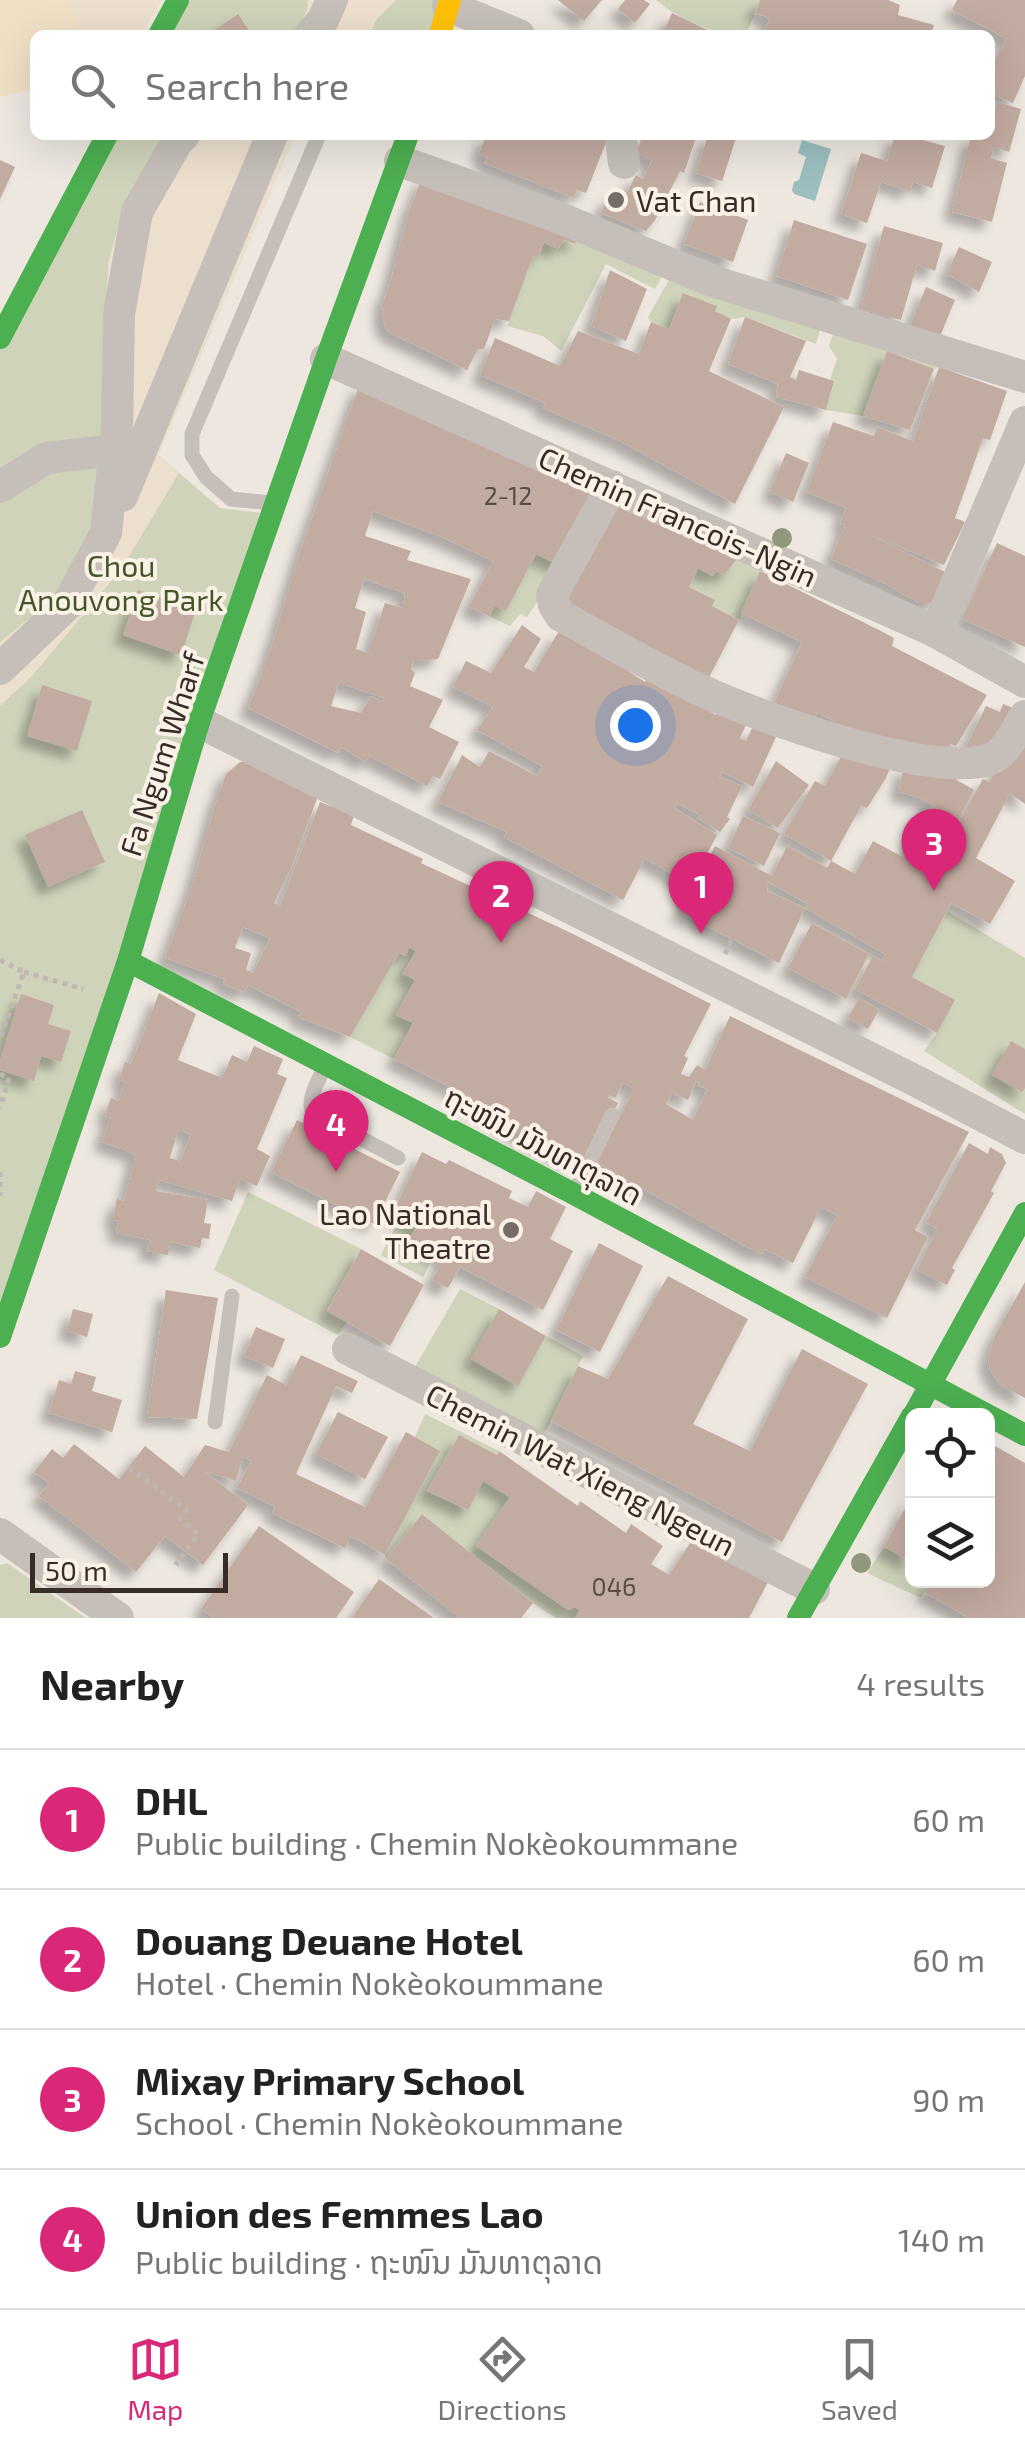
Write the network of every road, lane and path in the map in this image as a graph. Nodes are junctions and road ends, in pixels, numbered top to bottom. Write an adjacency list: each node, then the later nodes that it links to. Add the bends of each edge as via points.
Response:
1 (178, 0): 3 (main road)
2 (446, 14): 4 (street)
3 (163, 30)
4 (502, 30)
5 (104, 140): 10 (main road)
6 (179, 140): 14 (street, via 137,212 118,314)
7 (270, 140): 14 (street)
8 (317, 140): 17 (lane, via 192,434 192,455 231,499)
9 (404, 148): 11 (main road, Fa Ngum Wharf); 12 (street, via 712,281)
10 (0, 338)
11 (326, 359): 15 (street, Chemin Francois-Ngin); 17 (main road, Fa Ngum Wharf)
12 (1025, 377)
13 (1025, 422): 18 (street)
14 (128, 451): 16 (street, via 46,458); 19 (street, via 106,533 67,604)
15 (612, 486): 18 (street, Chemin Francois-Ngin); 21 (street, via 552,595 561,616 735,704 914,760 989,760 1001,754)
16 (0, 487)
17 (276, 504): 22 (main road, Fa Ngum Wharf)
18 (936, 632): 20 (street, Chemin Francois-Ngin)
19 (0, 670)
20 (1025, 682)
21 (1025, 716)
22 (199, 722): 24 (main road, Fa Ngum Wharf); 32 (street)
23 (0, 960): 25 (path)
24 (128, 961): 26 (main road, Fa Ngum Wharf); 28 (main road, ຖະໜົນ ມັນທາຕຸລາດ)
25 (24, 972): 26 (path); 27 (path)
26 (115, 998): 39 (main road, Fa Ngum Wharf)
27 (0, 1038)
28 (326, 1064): 33 (lane, via 313,1113); 35 (main road, ຖະໜົນ ມັນທາຕຸລາດ)
29 (0, 1074): 30 (path, via 9,1078)
30 (0, 1108)
31 (612, 1115): 35 (lane)
32 (1025, 1138)
33 (398, 1158)
34 (0, 1172): 36 (path)
35 (574, 1194): 41 (main road, ຖະໜົນ ມັນທາຕຸລາດ)
36 (0, 1196)
37 (1025, 1213): 41 (main road)
38 (232, 1296): 43 (lane)
39 (0, 1337)
40 (348, 1350): 49 (street, Chemin Wat Xieng Ngeun)
41 (931, 1384): 42 (main road); 45 (main road, ຖະໜົນ ມັນທາຕຸລາດ)
42 (918, 1408)
43 (214, 1422)
44 (905, 1430): 49 (main road)
45 (1025, 1435)
46 (128, 1468): 48 (path, via 186,1510 180,1519 198,1534)
47 (0, 1534): 50 (street)
48 (176, 1565)
49 (814, 1588): 51 (main road)
50 (118, 1618)
51 (798, 1618)

